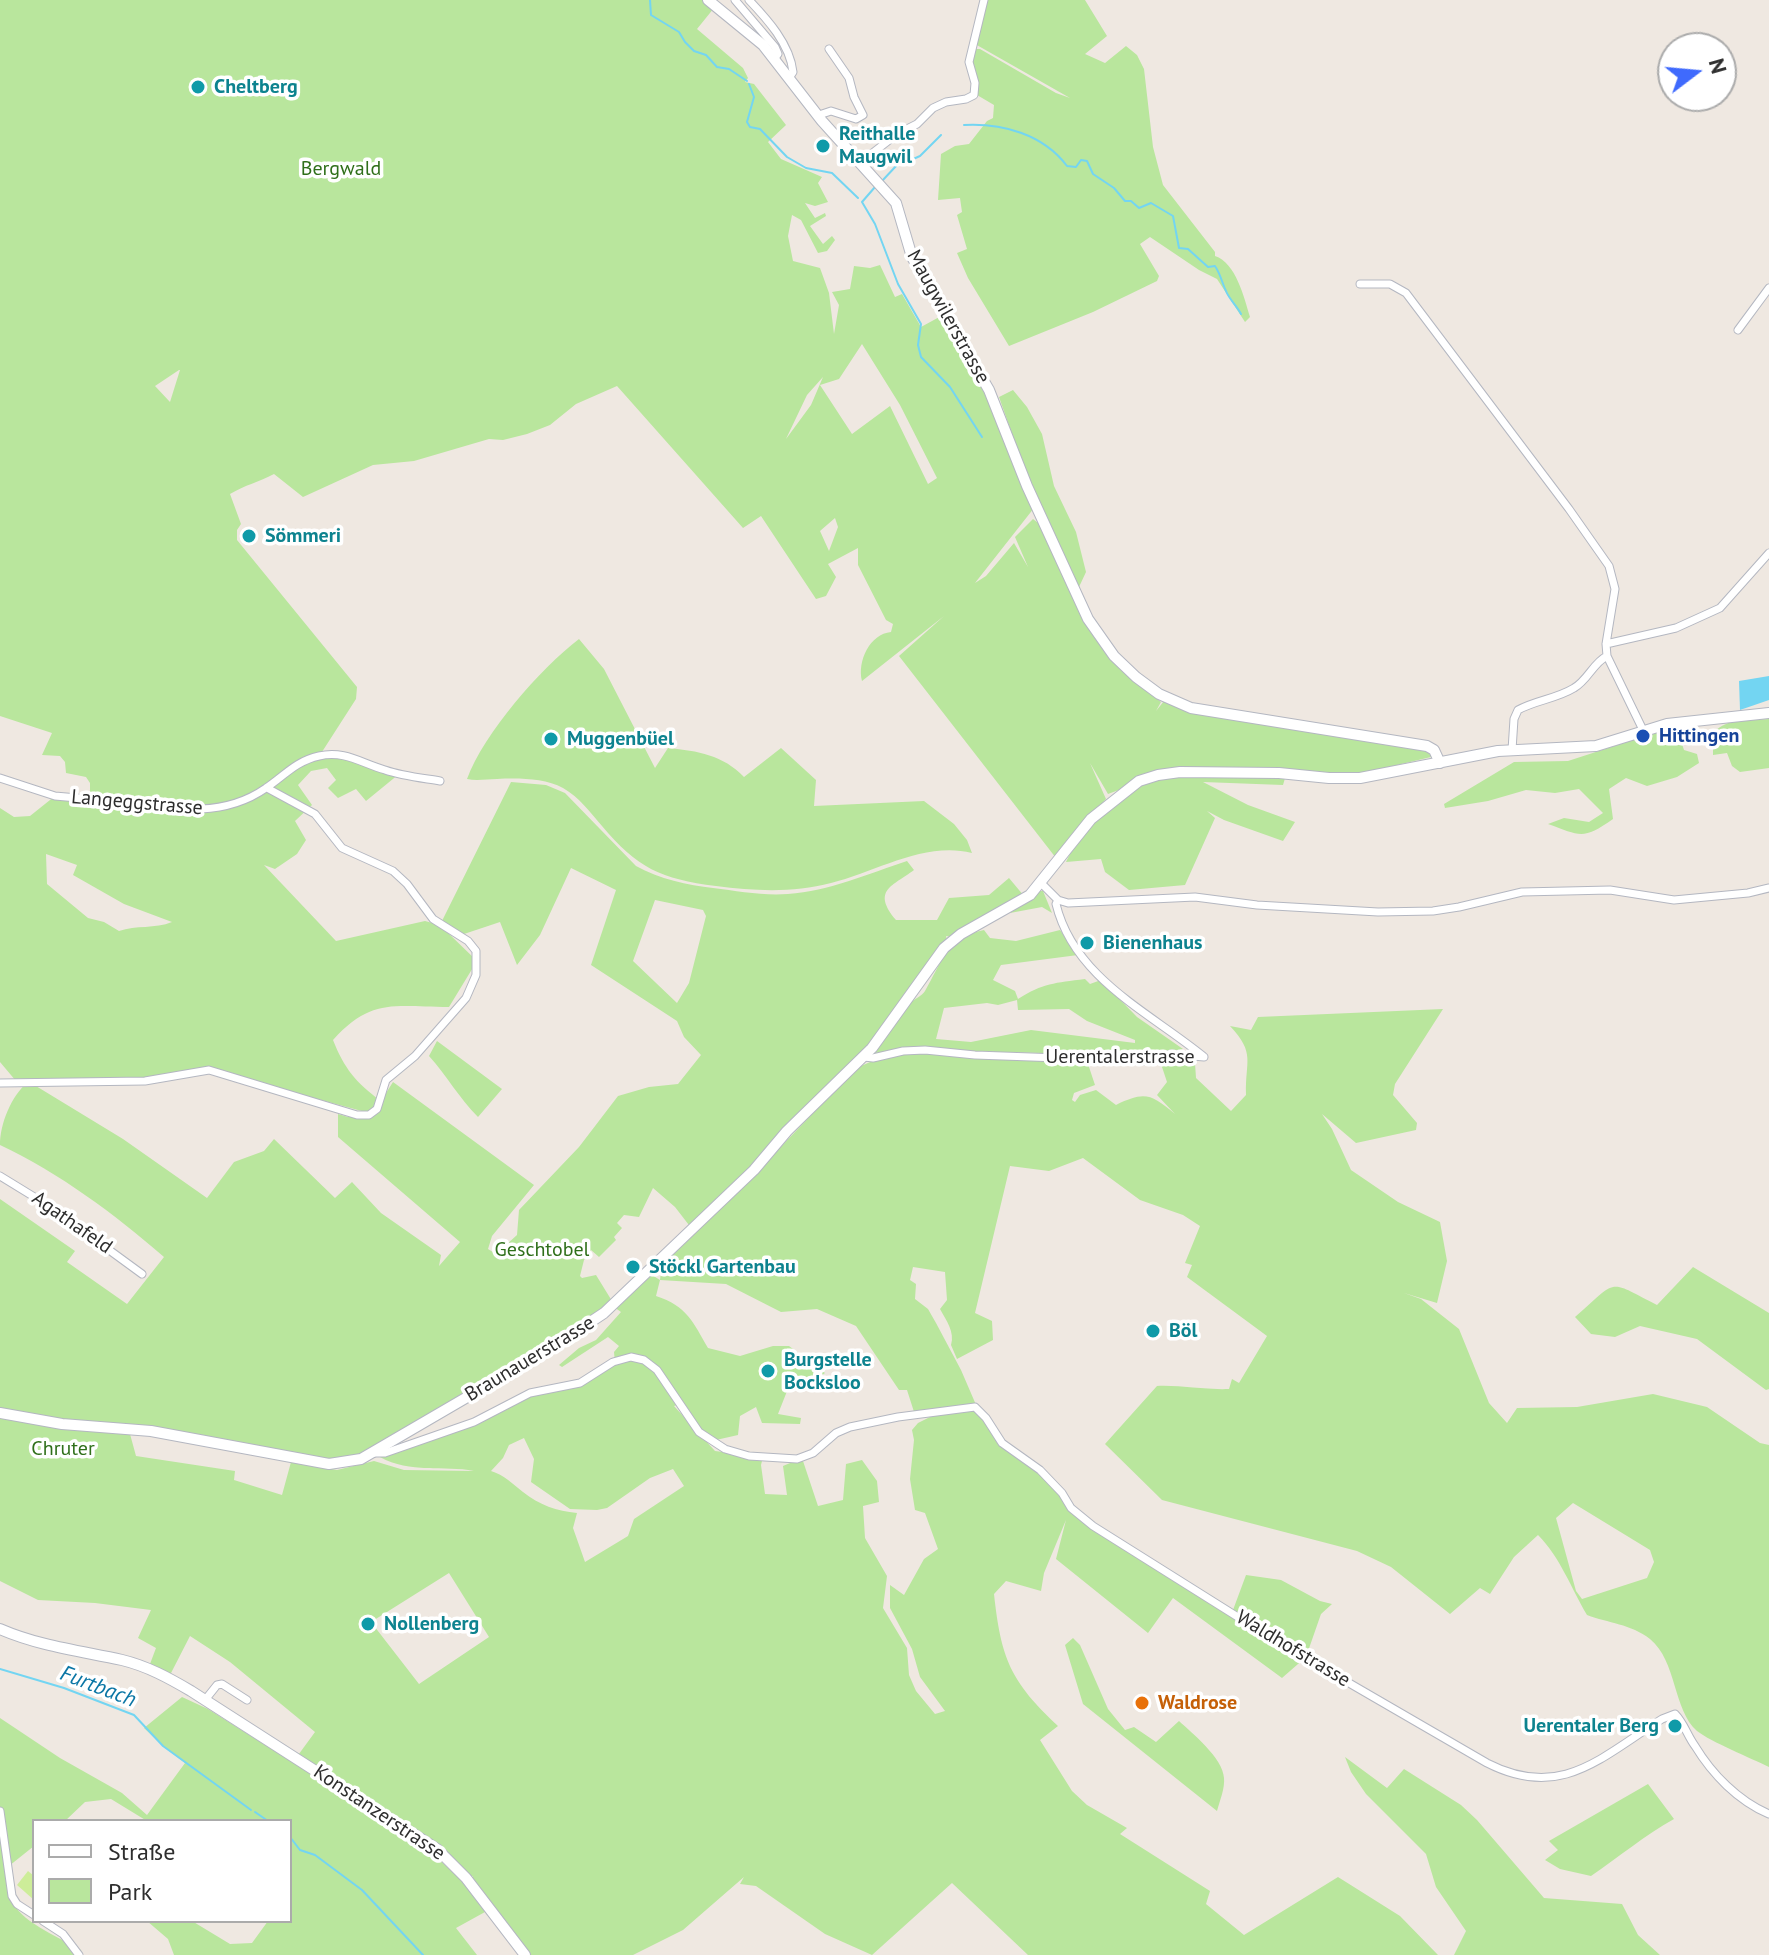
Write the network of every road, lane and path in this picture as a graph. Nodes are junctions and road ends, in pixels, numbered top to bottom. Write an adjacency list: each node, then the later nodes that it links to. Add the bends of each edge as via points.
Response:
1 (708, 0): 6 (street, Maugwilerstrasse)
2 (735, 0): 6 (street, via 775,47)
3 (749, 0): 7 (street, via 790,58)
4 (984, 0): 9 (street, via 969,62 974,95 940,104)
5 (829, 49): 8 (street, via 849,78 863,115)
6 (775, 58): 7 (street, Maugwilerstrasse)
7 (789, 78): 8 (street, Maugwilerstrasse)
8 (819, 115): 9 (street, Maugwilerstrasse)
9 (861, 162): 19 (street, Maugwilerstrasse, via 898,206 912,257 989,390 1096,632 1125,668 1159,694 1191,708 1427,746)
10 (1360, 284): 14 (street, via 1390,284 1406,293 1605,560 1615,589)
11 (1769, 288): 12 (street)
12 (1738, 330)
13 (1769, 553): 14 (street, via 1720,608 1676,628)
14 (1606, 644): 15 (street)
15 (1607, 656): 17 (street); 18 (street, via 1573,689 1518,710)
16 (1769, 713): 17 (street, Braunauerstrasse)
17 (1643, 730): 18 (street, Braunauerstrasse, via 1596,746)
18 (1512, 750): 19 (street, Braunauerstrasse)
19 (1440, 763): 23 (street, Braunauerstrasse, via 1350,779 1180,772 1146,778 1091,819)
20 (0, 778): 22 (street, Langeggstrasse, via 55,796 213,809)
21 (440, 781): 22 (street, Langeggstrasse, via 390,772 338,754 298,763)
22 (267, 788): 28 (street, via 315,814 342,848 393,871 437,922 476,951 476,975 466,998 386,1080 377,1109 357,1115 209,1070 145,1081)
23 (1041, 883): 25 (street); 26 (street, Braunauerstrasse, via 1016,905 949,943)
24 (1769, 888): 25 (street, via 1674,900 1610,890 1522,892 1459,907 1405,911 1257,905 1190,896)
25 (1058, 900): 26 (street, Uerentalerstrasse, via 1061,920 1094,972 1204,1057 1171,1054 1143,1061 925,1050)
26 (864, 1057): 33 (street, Braunauerstrasse, via 604,1313)
27 (0, 1077): 28 (street)
28 (9, 1082): 29 (street)
29 (0, 1083)
30 (0, 1176): 31 (street, Agathafeld)
31 (142, 1274)
32 (0, 1413): 33 (street, Braunauerstrasse, via 151,1431 329,1464)
33 (374, 1453): 38 (street, Waldhofstrasse, via 464,1426 535,1391 580,1383 631,1357 657,1370 699,1432 725,1449 749,1456 797,1459 850,1427 975,1407 1002,1443 1040,1470 1093,1526 1268,1636 1499,1769 1534,1778 1564,1776 1675,1714 1715,1772 1745,1802)
34 (0, 1629): 35 (street, Konstanzerstrasse, via 134,1664)
35 (205, 1700): 36 (street, via 222,1684); 42 (street, Konstanzerstrasse, via 437,1849 459,1869)
36 (247, 1700)
37 (0, 1811): 39 (street, via 12,1896)
38 (1769, 1814)
39 (32, 1914)
40 (46, 1923): 41 (street)
41 (79, 1955)
42 (525, 1955)

